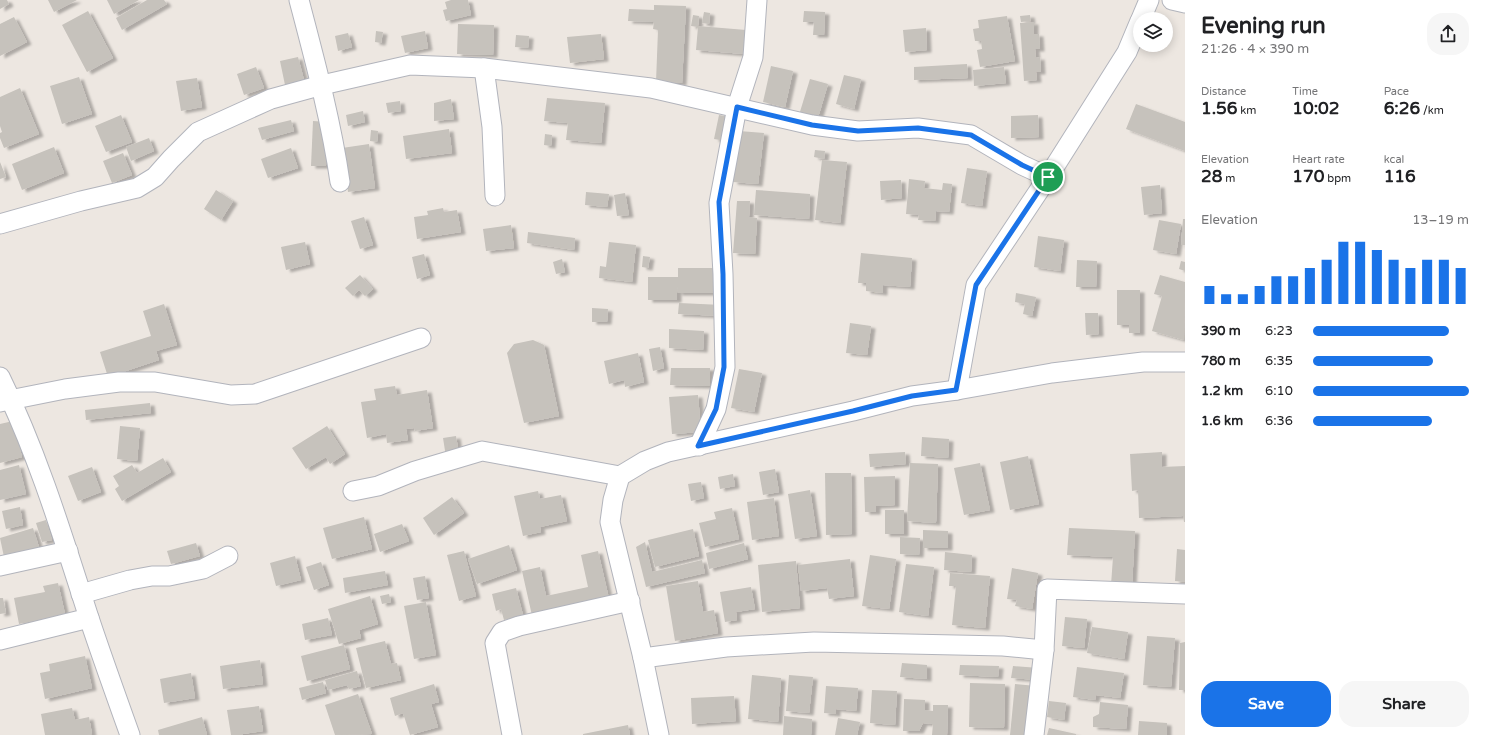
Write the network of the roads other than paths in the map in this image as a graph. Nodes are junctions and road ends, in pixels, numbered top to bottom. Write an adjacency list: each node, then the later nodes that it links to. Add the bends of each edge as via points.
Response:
1 (299, 0): 9 (street)
2 (757, 0): 10 (street, via 753,57)
3 (1149, 0): 6 (street)
4 (1172, 0): 5 (street)
5 (1185, 3)
6 (1144, 12)
7 (1133, 37): 11 (street, via 1127,52)
8 (484, 68): 9 (street, via 410,65); 10 (street, via 651,88); 13 (street, via 492,127)
9 (322, 85): 12 (street); 14 (street, via 271,99 198,132 155,177 137,188)
10 (737, 107): 11 (street, via 812,125 858,131 918,128 971,135); 20 (street, via 719,202 724,367 716,409)
11 (1048, 177): 18 (street, via 976,285)
12 (340, 182)
13 (495, 196)
14 (0, 224)
15 (421, 338): 19 (street, via 256,394 231,395 156,382 119,382)
16 (1185, 362): 18 (street, via 1143,362 1052,373)
17 (0, 377): 19 (street)
18 (956, 390): 20 (street, via 912,396)
19 (6, 401): 23 (street, via 51,500)
20 (698, 446): 21 (street, via 668,452 645,461)
21 (620, 476): 22 (street, via 482,451 415,471 378,486); 28 (street, via 612,500 610,522)
22 (353, 491)
23 (68, 551): 25 (street); 26 (street)
24 (228, 556): 26 (street, via 203,569 130,580)
25 (0, 566)
26 (82, 594): 29 (street)
27 (1185, 594): 31 (street, via 1047,589)
28 (630, 601): 32 (street); 34 (street, via 502,632 495,643)
29 (89, 618): 30 (street); 33 (street)
30 (0, 640)
31 (1044, 650): 32 (street, via 1003,646 814,642 726,647); 36 (street)
32 (643, 658): 35 (street)
33 (130, 735)
34 (512, 735)
35 (659, 735)
36 (1034, 735)

